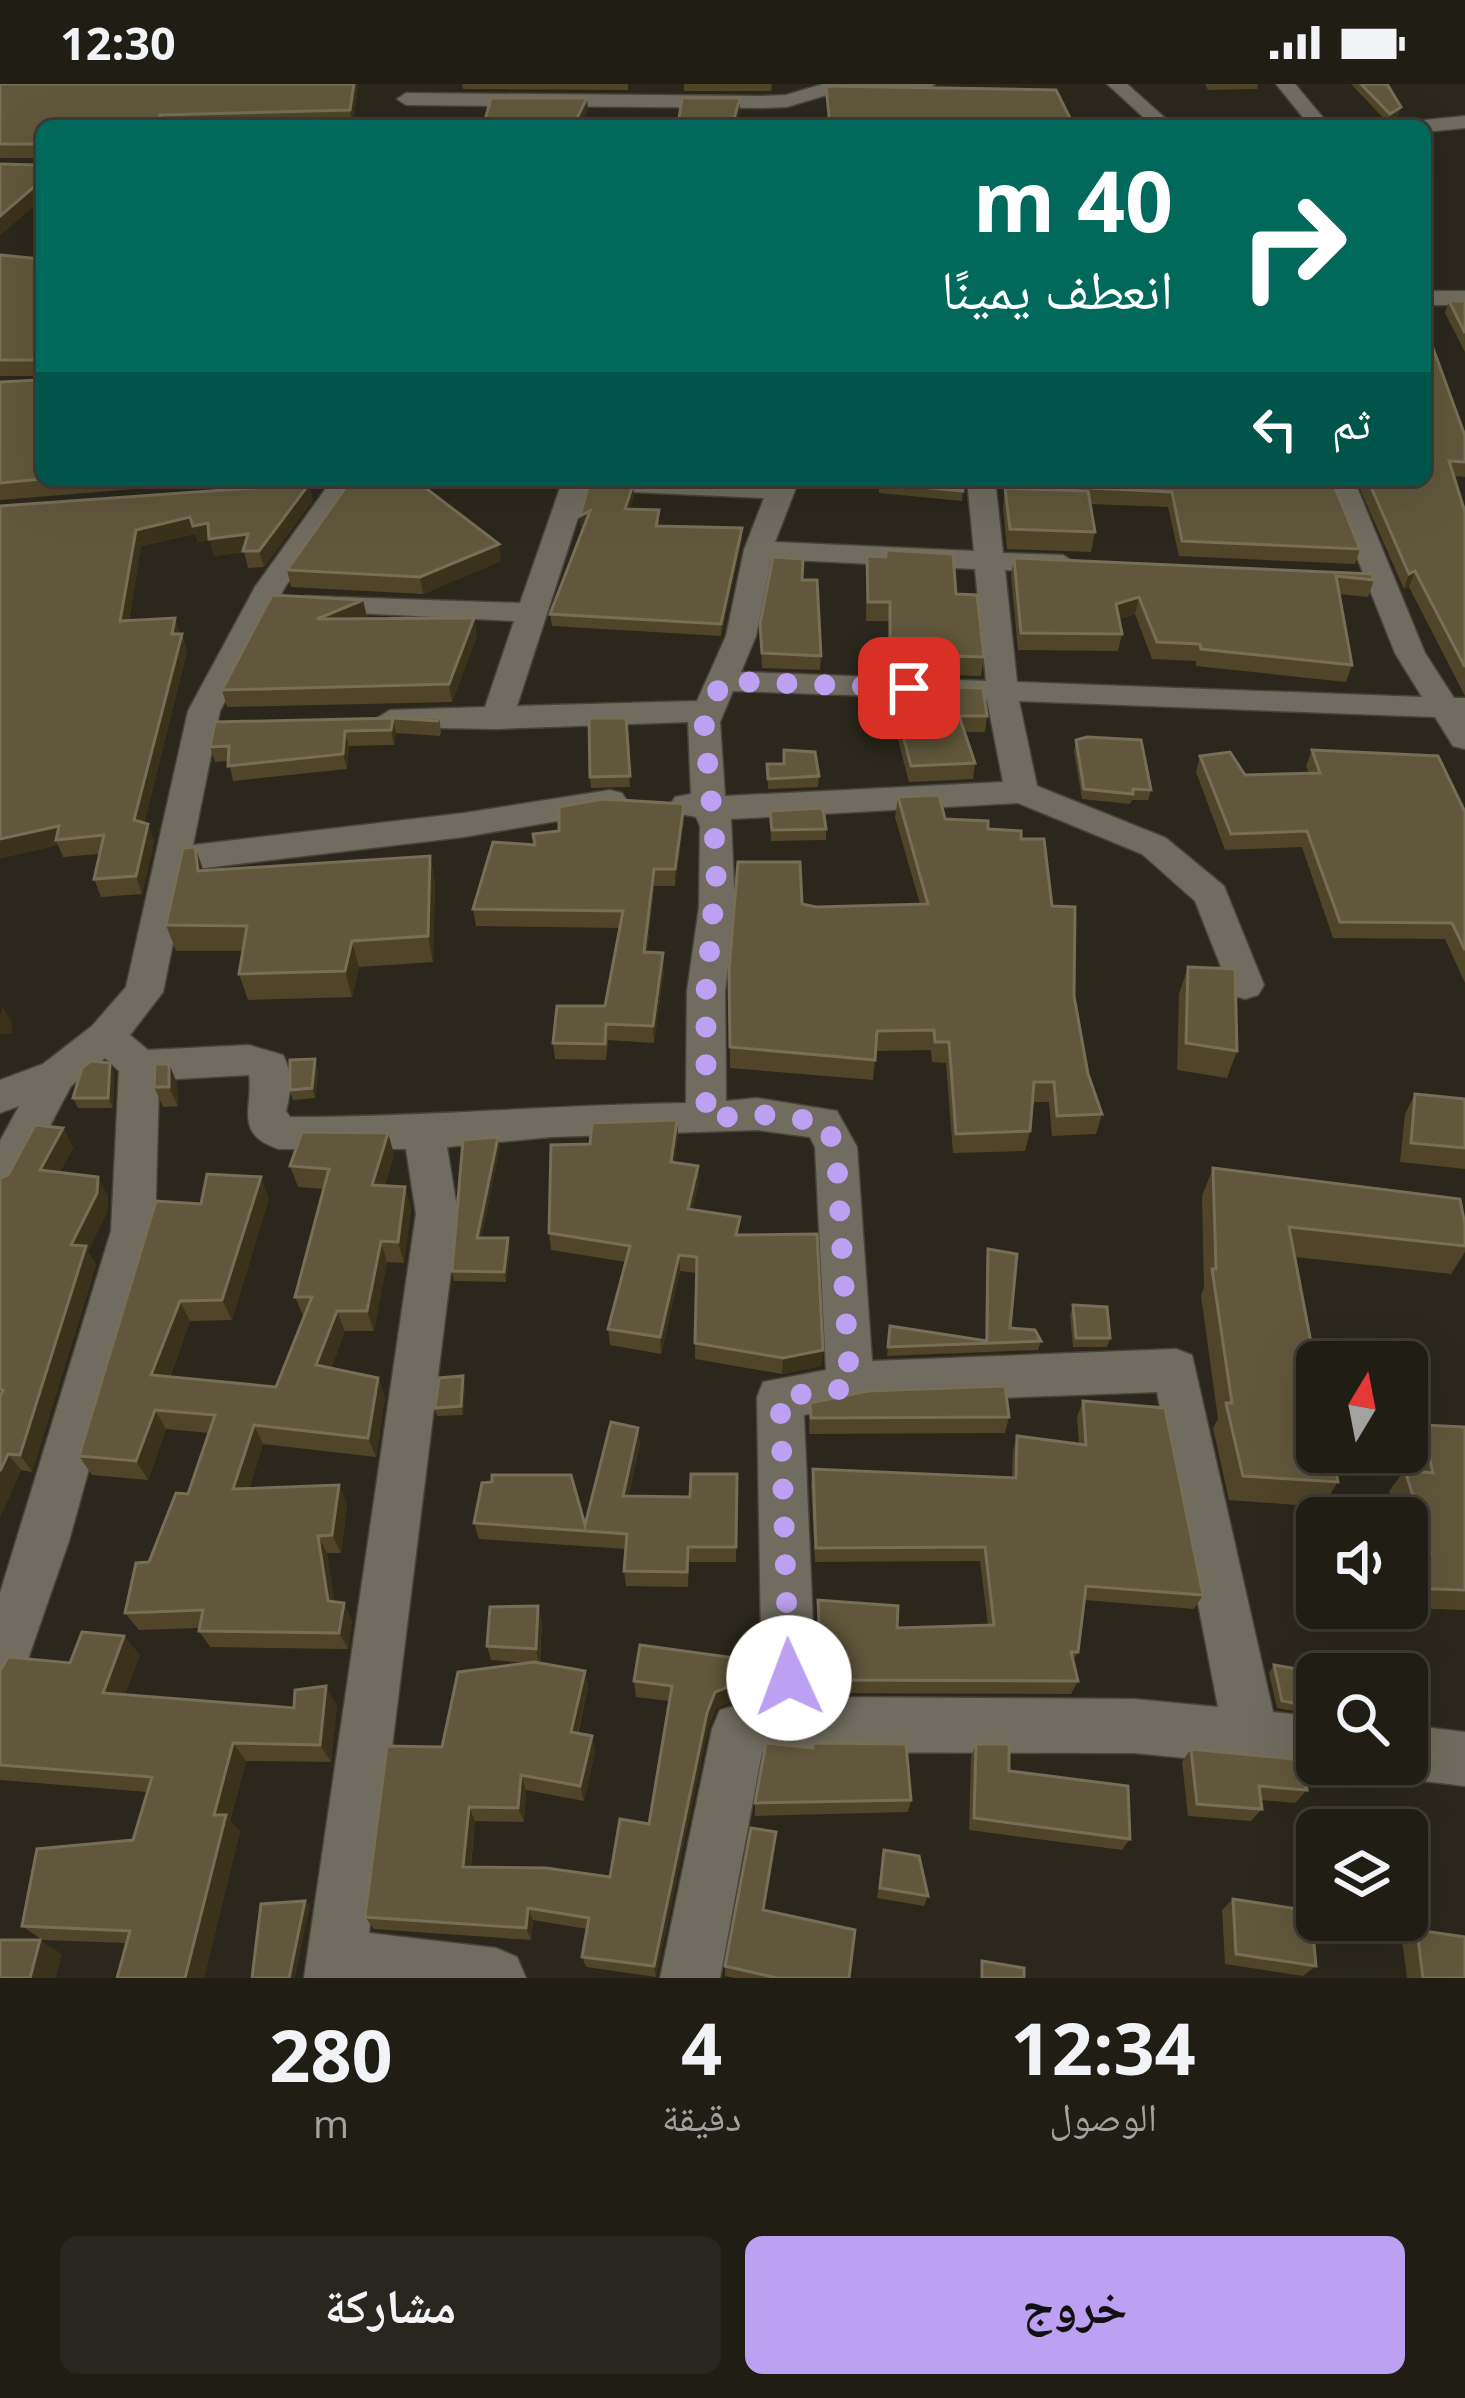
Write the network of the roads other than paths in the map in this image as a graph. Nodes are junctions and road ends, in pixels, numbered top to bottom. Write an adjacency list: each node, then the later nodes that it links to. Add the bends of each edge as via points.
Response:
1 (926, 84): 6 (street, via 839,85)
2 (1285, 84): 9 (street)
3 (1120, 85): 8 (street)
4 (528, 92): 5 (street); 7 (street)
5 (661, 93): 6 (street, via 762,102)
6 (805, 97)
7 (404, 99)
8 (1158, 120)
9 (1315, 120)
10 (1465, 122): 11 (street)
11 (1431, 125)
12 (1431, 298): 13 (street)
13 (1465, 298)
14 (320, 486): 20 (street)
15 (342, 486): 24 (street)
16 (574, 486): 25 (street)
17 (784, 486): 21 (street)
18 (982, 486): 22 (street)
19 (1342, 486): 28 (street, via 1368,578 1410,653)
20 (295, 489)
21 (758, 550): 22 (street); 27 (street, via 742,636)
22 (989, 561): 23 (street); 26 (street)
23 (1081, 565)
24 (264, 599): 25 (street); 32 (street)
25 (531, 614): 29 (street)
26 (1003, 691): 27 (street); 28 (street); 34 (street)
27 (715, 696): 29 (street); 35 (street, via 704,722)
28 (1454, 708): 33 (street)
29 (497, 719): 30 (street)
30 (358, 721)
31 (246, 722): 32 (street)
32 (201, 723): 36 (street)
33 (1465, 739)
34 (1022, 792): 35 (street); 37 (street, via 1154,846 1211,895)
35 (710, 806): 36 (street, via 604,801); 41 (street, via 717,907 706,991)
36 (170, 860): 38 (street, via 144,992)
37 (1245, 985)
38 (123, 1051): 39 (street); 42 (street, via 269,1066 265,1114 279,1132); 45 (street, via 133,1231)
39 (57, 1075): 40 (street); 43 (street)
40 (0, 1096)
41 (706, 1119): 42 (street); 44 (street, via 757,1114 824,1122 836,1147)
42 (424, 1133): 51 (street, via 437,1214)
43 (0, 1180)
44 (849, 1383): 46 (street, via 780,1397); 47 (street, via 1176,1370)
45 (0, 1666)
46 (790, 1725): 47 (street, via 1135,1726); 53 (street, via 740,1729)
47 (1251, 1738): 48 (street)
48 (1296, 1742)
49 (1428, 1755): 50 (street)
50 (1465, 1759)
51 (334, 1968): 52 (street)
52 (496, 1978)
53 (690, 1978)

